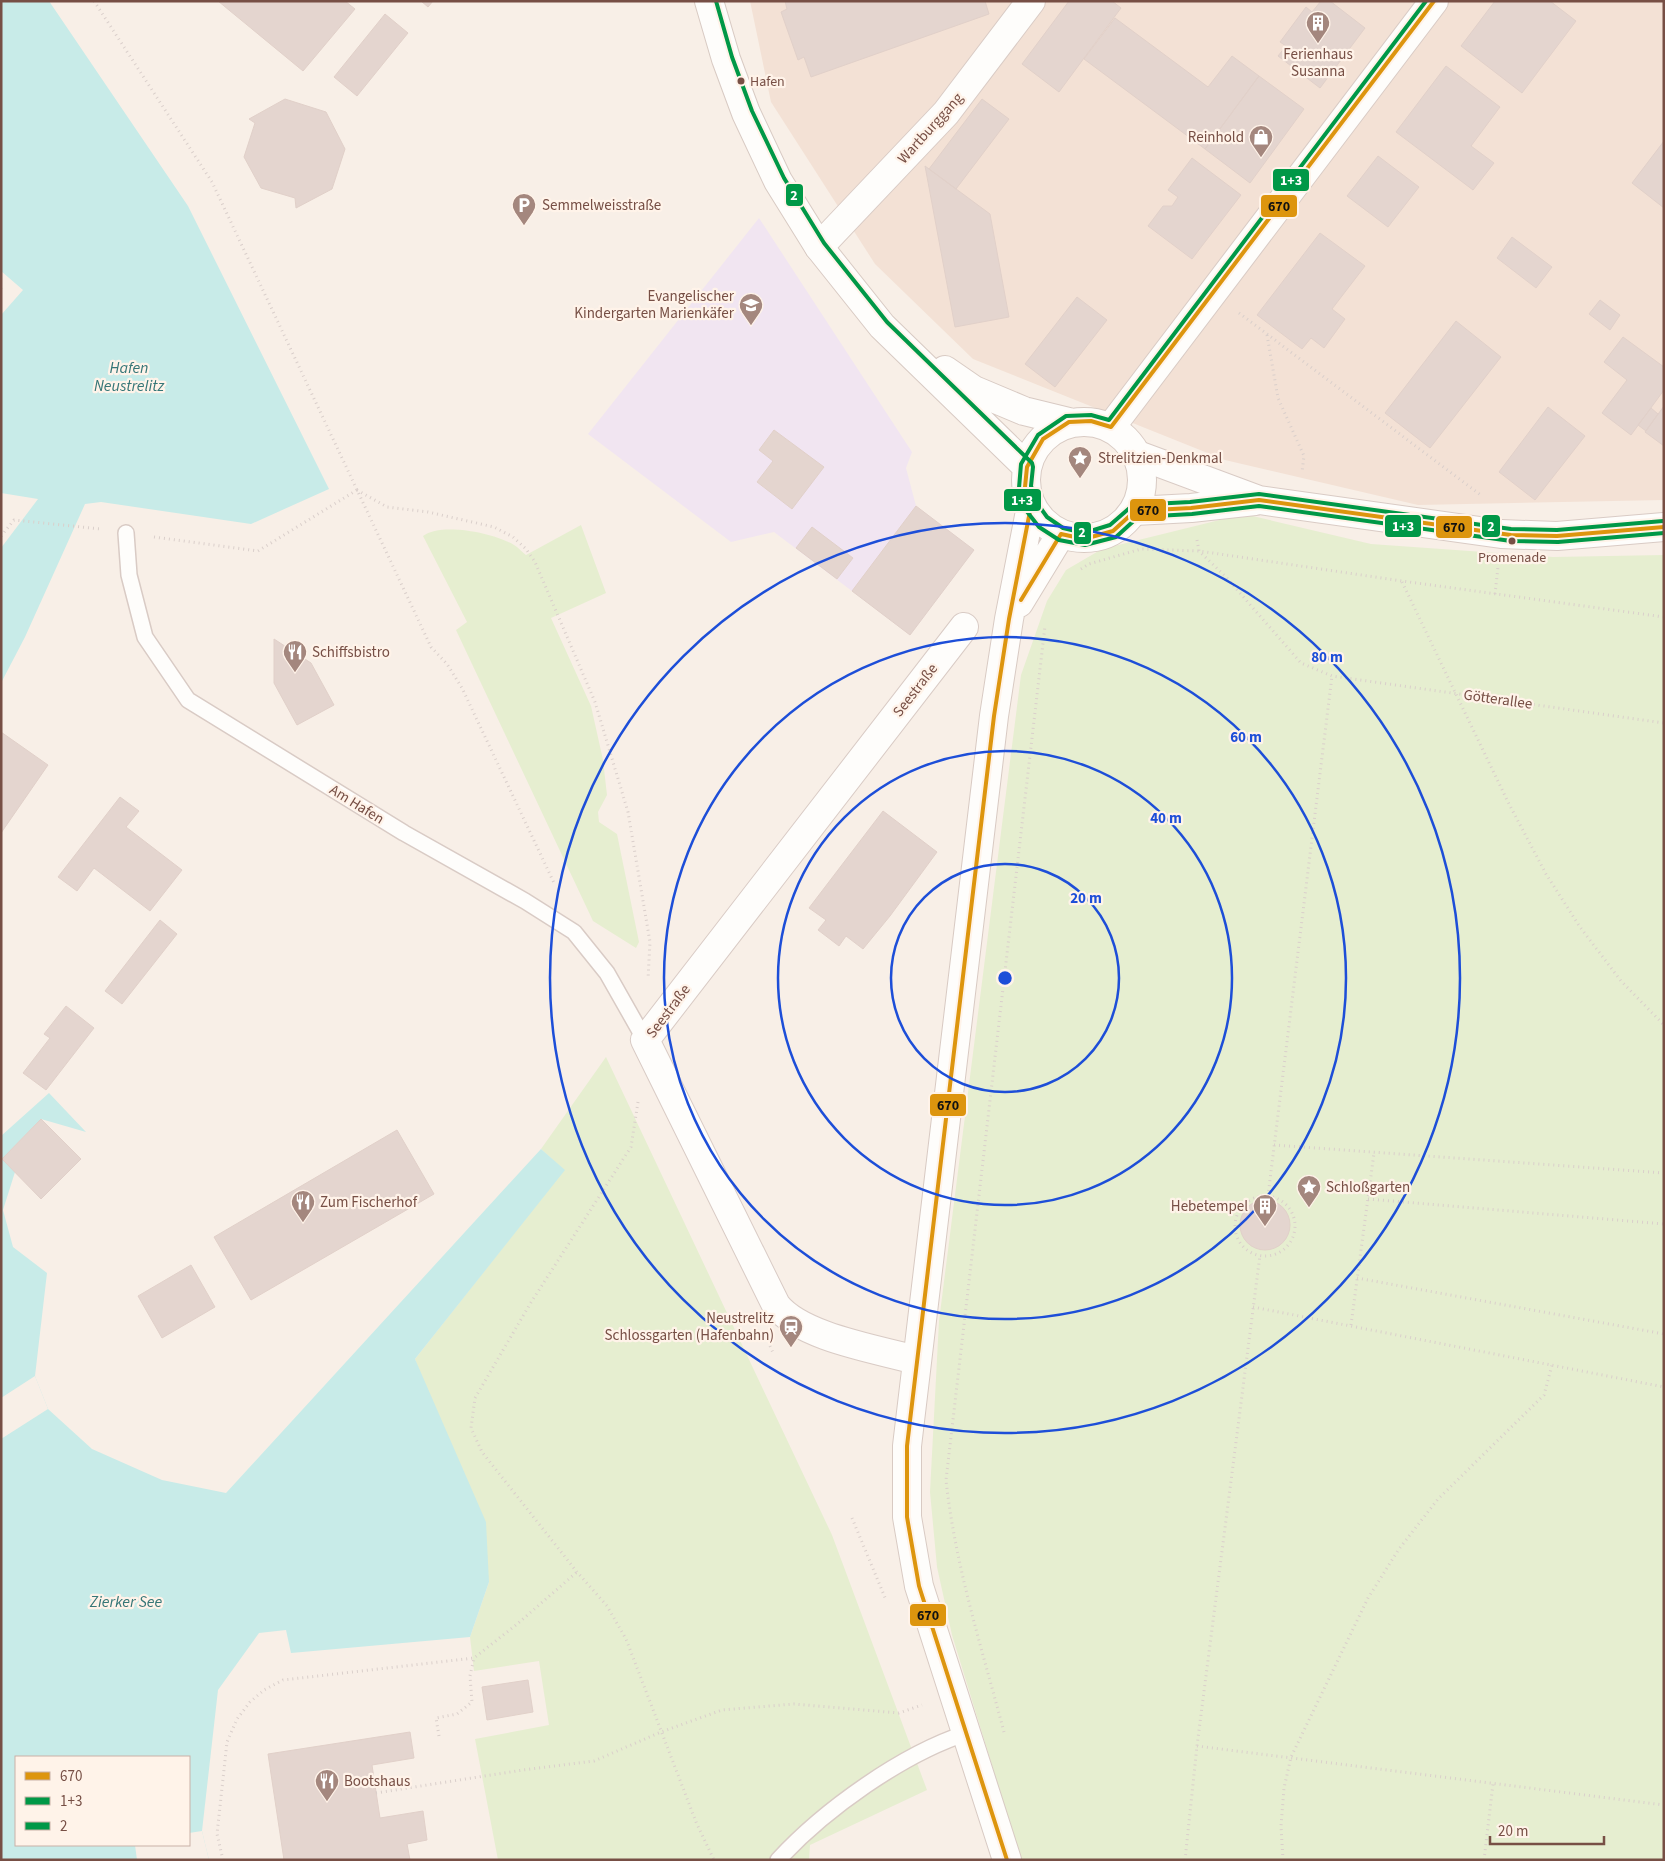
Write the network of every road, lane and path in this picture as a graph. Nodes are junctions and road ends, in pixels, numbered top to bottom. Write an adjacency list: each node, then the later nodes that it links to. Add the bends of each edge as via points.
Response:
1 (94, 1): 13 (path, via 212,182)
2 (709, 1): 5 (main road, via 746,113 778,181)
3 (1031, 1): 5 (main road, Wartburggang, via 946,114)
4 (1434, 1): 6 (main road)
5 (819, 247): 7 (main road)
6 (1213, 293): 8 (path); 10 (main road)
7 (882, 326): 9 (main road, via 974,390 1024,412); 12 (main road)
8 (1267, 334): 16 (path, via 1278,398 1304,456); 21 (path, via 1502,510)
9 (1069, 422): 10 (main road, via 1091,421); 12 (main road, via 1043,440)
10 (1111, 427): 11 (main road, via 1127,438)
11 (1138, 456): 14 (main road); 17 (main road, via 1144,484)
12 (1027, 466): 15 (main road, via 1025,487)
13 (357, 490): 19 (path, via 258,551); 33 (path, via 431,647 447,664 462,688); 34 (path, via 386,507 428,512 494,528 513,537 535,562 595,702 628,812)
14 (1259, 500): 16 (main road); 17 (main road)
15 (1032, 506): 20 (main road, via 1043,522); 27 (main road)
16 (1298, 506): 21 (main road)
17 (1135, 511): 20 (main road, via 1113,531 1084,539)
18 (1664, 527): 21 (main road, via 1557,536)
19 (126, 533): 22 (path, via 14,520); 33 (lane, Am Hafen, via 129,574 145,637 188,700 404,833)
20 (1061, 534): 27 (main road)
21 (1501, 534)
22 (1, 536)
23 (1199, 551): 24 (path, via 1141,549 1089,564); 25 (path); 30 (path, Götterallee, via 1226,577 1301,664)
24 (1077, 571)
25 (1402, 581): 26 (path); 31 (path)
26 (1664, 617)
27 (1009, 619): 49 (main road, via 994,716)
28 (1045, 623): 57 (path, via 946,1480 957,1554)
29 (964, 627): 36 (main road, Seestraße)
30 (1332, 676): 31 (path, Götterallee); 38 (path)
31 (1456, 693): 32 (path, Götterallee); 35 (path, via 1546,874 1580,927 1621,981)
32 (1664, 723)
33 (574, 932): 36 (lane, Am Hafen, via 607,973)
34 (650, 942)
35 (1664, 1025)
36 (645, 1040): 49 (main road, Seestraße, via 776,1305 784,1315 817,1333)
37 (639, 1096): 52 (path, via 631,1147 530,1304 475,1398 471,1428 482,1452)
38 (1274, 1145): 39 (path); 41 (path)
39 (1374, 1153): 40 (path); 42 (path)
40 (1664, 1173)
41 (1268, 1196): 44 (path, via 1249,1200 1238,1214 1236,1223 1239,1240); 44 (path, via 1289,1207 1294,1233 1278,1253)
42 (1368, 1199): 43 (path); 45 (path)
43 (1664, 1224)
44 (1260, 1255): 46 (path)
45 (1357, 1278): 47 (path); 48 (path)
46 (1254, 1306): 47 (path); 59 (path)
47 (1351, 1325): 50 (path)
48 (1664, 1334)
49 (916, 1360): 54 (main road, via 907,1446 907,1517 919,1586)
50 (1552, 1365): 51 (path); 60 (path, via 1544,1394 1438,1499 1399,1549 1368,1598)
51 (1664, 1387)
52 (577, 1572): 53 (path); 55 (path, via 607,1606 626,1639)
53 (474, 1658): 58 (path, via 470,1676 472,1702 457,1714 436,1718); 64 (path, via 283,1680 264,1690 237,1719 227,1742 216,1834)
54 (954, 1694): 55 (path, via 899,1713 794,1704 722,1710); 56 (main road)
55 (661, 1732): 62 (path, via 594,1761); 65 (path)
56 (967, 1733): 66 (lane, via 948,1739 896,1766 858,1791 800,1836); 67 (main road)
57 (1005, 1735)
58 (439, 1736)
59 (1197, 1746): 60 (path); 68 (path)
60 (1292, 1757): 61 (path); 69 (path, via 1284,1788)
61 (1493, 1784): 63 (path); 70 (path)
62 (376, 1793)
63 (1664, 1805)
64 (223, 1860)
65 (714, 1860)
66 (778, 1860)
67 (1006, 1860)
68 (1185, 1860)
69 (1282, 1860)
70 (1484, 1860)

